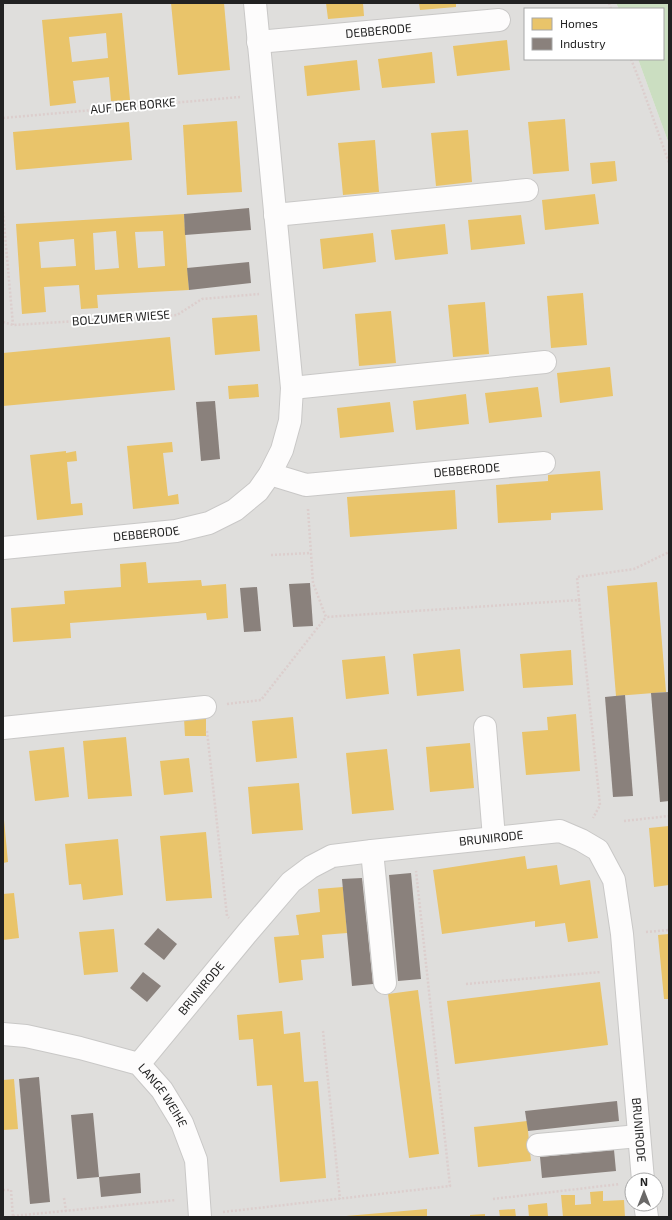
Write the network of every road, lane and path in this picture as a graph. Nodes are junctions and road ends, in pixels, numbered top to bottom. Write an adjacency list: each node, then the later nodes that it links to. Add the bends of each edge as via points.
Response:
1 (255, 3): 3 (street, DEBBERODE)
2 (499, 20): 3 (street, DEBBERODE)
3 (258, 42): 5 (street, DEBBERODE)
4 (631, 60): 7 (path)
5 (264, 94): 6 (path, AUF DER BORKE); 10 (street, DEBBERODE)
6 (3, 118)
7 (669, 163)
8 (527, 190): 10 (street)
9 (3, 212): 13 (path)
10 (275, 215): 11 (street, DEBBERODE)
11 (283, 292): 13 (path, BOLZUMER WIESE, via 202,299 177,315); 15 (street, DEBBERODE)
12 (3, 322): 13 (path, BOLZUMER WIESE)
13 (13, 325)
14 (545, 362): 15 (street)
15 (292, 388): 17 (street, DEBBERODE, via 290,421 282,450)
16 (544, 463): 18 (street, DEBBERODE)
17 (270, 474): 18 (street, DEBBERODE); 19 (street, DEBBERODE, via 258,491 235,510 209,523 176,531)
18 (306, 485): 21 (path)
19 (3, 548)
20 (669, 552): 23 (path, via 634,569 577,577)
21 (311, 553): 22 (path); 24 (path, via 313,583)
22 (270, 555)
23 (578, 600): 24 (path); 31 (path, via 600,805)
24 (326, 617): 25 (path, via 261,700)
25 (205, 707): 27 (street); 34 (path, via 227,916)
26 (485, 727): 30 (street)
27 (3, 728)
28 (669, 816): 29 (path)
29 (624, 821)
30 (494, 838): 31 (street, BRUNIRODE, via 560,831); 32 (street, BRUNIRODE)
31 (581, 840): 35 (street, BRUNIRODE, via 598,850 614,880)
32 (413, 846): 33 (street, BRUNIRODE); 47 (path, via 450,1186)
33 (372, 851): 34 (street, BRUNIRODE, via 332,856 311,867 291,882); 36 (street)
34 (248, 932): 40 (street, BRUNIRODE)
35 (625, 970): 37 (path); 41 (street, BRUNIRODE)
36 (385, 983)
37 (466, 984)
38 (323, 1031): 47 (path)
39 (3, 1034): 40 (street, LANGE WEIHE, via 26,1036)
40 (138, 1064): 49 (street, LANGE WEIHE, via 162,1090 182,1122 196,1160)
41 (639, 1136): 42 (street); 43 (street, BRUNIRODE)
42 (538, 1145)
43 (635, 1172)
44 (624, 1183): 48 (path)
45 (3, 1190): 51 (path, via 11,1190)
46 (64, 1198): 50 (path)
47 (340, 1199): 49 (path)
48 (494, 1199)
49 (200, 1210): 50 (path)
50 (66, 1211): 51 (path)
51 (13, 1217)

